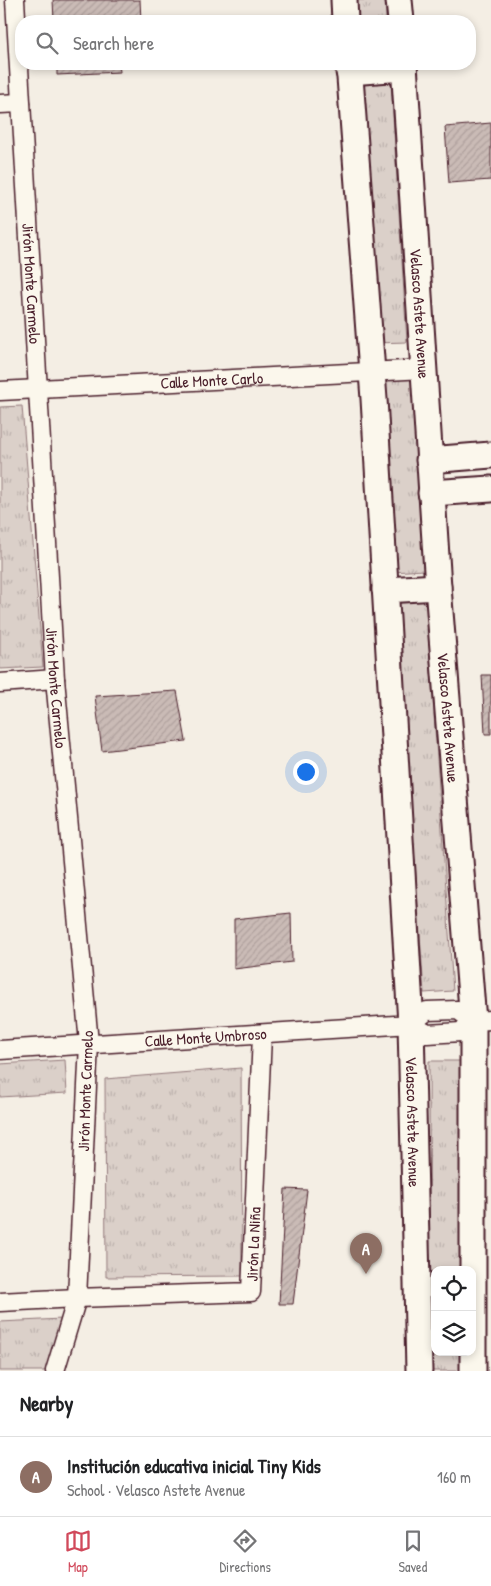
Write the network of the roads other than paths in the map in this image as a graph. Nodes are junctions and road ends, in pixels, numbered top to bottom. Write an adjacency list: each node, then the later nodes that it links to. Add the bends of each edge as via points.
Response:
1 (15, 0): 4 (street, Jirón Monte Carmelo)
2 (344, 0): 5 (main road)
3 (399, 0): 6 (main road)
4 (16, 15)
5 (345, 15)
6 (400, 15)
7 (19, 70): 10 (street, Jirón Monte Carmelo)
8 (349, 70): 13 (main road, Velasco Astete Avenue)
9 (404, 70): 12 (main road, Velasco Astete Avenue)
10 (21, 103): 11 (street); 14 (street, Jirón Monte Carmelo)
11 (0, 104)
12 (424, 369): 13 (street, Calle Monte Carlo); 17 (main road, Velasco Astete Avenue)
13 (372, 371): 14 (street, Calle Monte Carlo); 21 (main road, Velasco Astete Avenue)
14 (37, 388): 15 (street, Calle Monte Carlo); 22 (street, Jirón Monte Carmelo)
15 (0, 391)
16 (491, 455): 17 (main road)
17 (429, 460): 19 (main road, Velasco Astete Avenue)
18 (491, 489): 19 (main road)
19 (431, 493): 20 (main road, Velasco Astete Avenue)
20 (438, 587): 21 (main road); 24 (main road, Velasco Astete Avenue)
21 (385, 590): 25 (main road, Velasco Astete Avenue)
22 (56, 678): 23 (street); 27 (street, Jirón Monte Carmelo)
23 (0, 683)
24 (482, 1021): 25 (street, Calle Monte Umbroso, via 461,1032 426,1034); 33 (main road, Velasco Astete Avenue)
25 (411, 1024): 26 (street, Calle Monte Umbroso); 32 (main road, Velasco Astete Avenue)
26 (262, 1035): 27 (street, Calle Monte Umbroso); 29 (street, Jirón La Niña, via 252,1292)
27 (89, 1043): 28 (street, Calle Monte Umbroso); 29 (street, Jirón Monte Carmelo)
28 (0, 1050)
29 (77, 1298): 30 (street, Jirón La Niña); 31 (street, Jirón Monte Carmelo)
30 (0, 1302)
31 (55, 1371)
32 (419, 1371)
33 (473, 1371)

